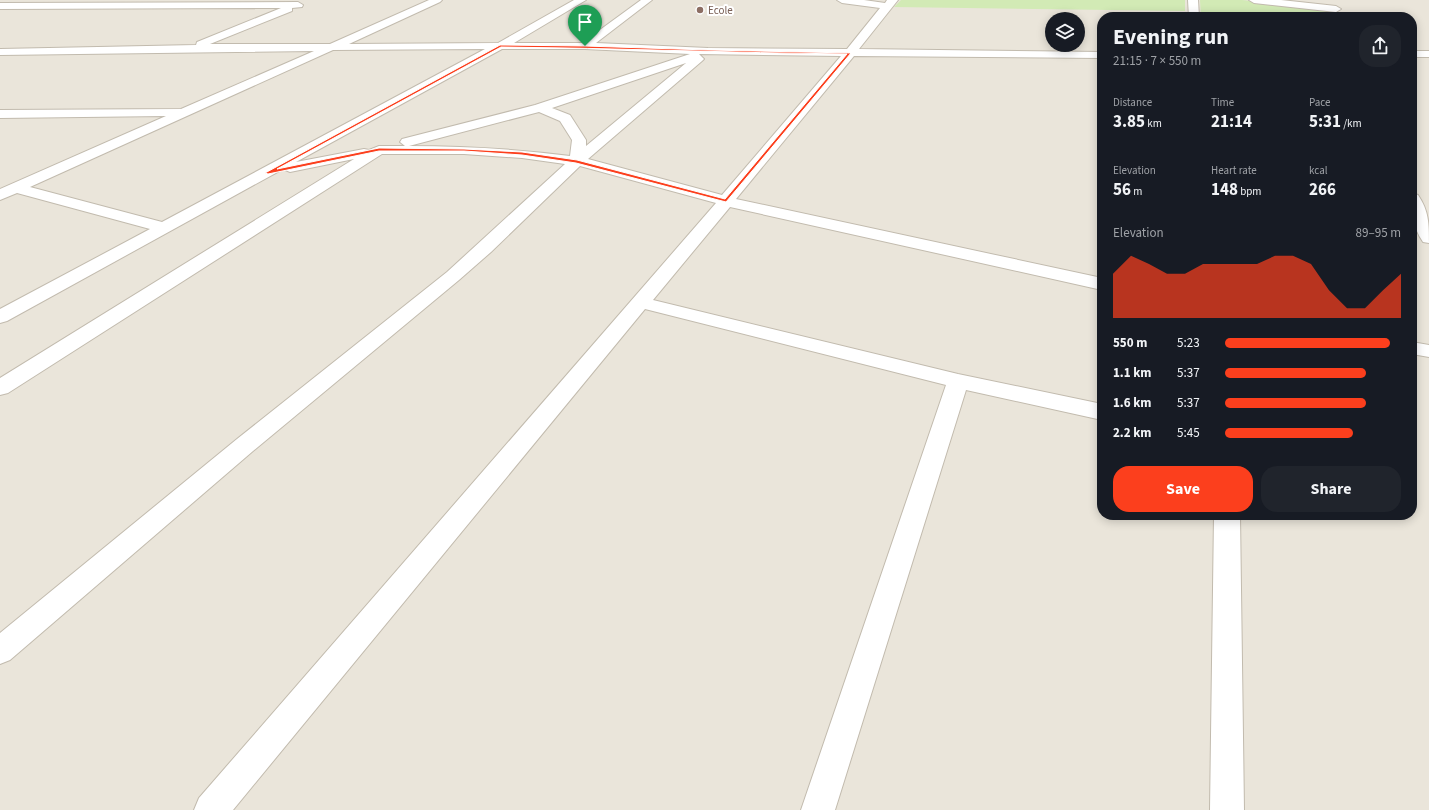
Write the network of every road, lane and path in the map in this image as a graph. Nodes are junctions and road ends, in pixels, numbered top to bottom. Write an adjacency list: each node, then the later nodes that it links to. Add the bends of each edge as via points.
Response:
1 (196, 0): 9 (street)
2 (437, 0): 16 (street)
3 (581, 0): 13 (street)
4 (647, 0): 14 (street)
5 (842, 0): 8 (street)
6 (1193, 0): 12 (street)
7 (1254, 0): 11 (street)
8 (890, 3): 19 (street)
9 (183, 4): 10 (street); 15 (street, via 302,4)
10 (0, 6)
11 (1336, 9)
12 (1194, 12)
13 (500, 46): 14 (street); 16 (street); 30 (street)
14 (585, 46): 17 (street)
15 (190, 48): 16 (street); 18 (street)
16 (330, 48): 24 (street)
17 (708, 51): 19 (street); 23 (street); 29 (street)
18 (0, 52)
19 (850, 53): 20 (street); 33 (street)
20 (1097, 54)
21 (1417, 54): 22 (street)
22 (1429, 54)
23 (540, 108): 28 (street); 29 (street, via 566,118 578,140)
24 (186, 112): 26 (street); 31 (street)
25 (0, 114): 26 (street)
26 (18, 114): 27 (street)
27 (0, 121)
28 (379, 150): 29 (street, via 471,150); 30 (street); 43 (street)
29 (577, 161): 33 (street); 46 (street, via 453,276 245,445)
30 (268, 173): 35 (street)
31 (15, 188): 32 (street); 35 (street)
32 (0, 195)
33 (726, 201): 37 (street); 38 (street)
34 (1417, 210): 36 (street)
35 (165, 228): 39 (street)
36 (1429, 238)
37 (1097, 283)
38 (640, 302): 42 (street); 47 (street)
39 (0, 317)
40 (1417, 349): 41 (street)
41 (1429, 351)
42 (958, 381): 44 (street); 48 (street)
43 (0, 388)
44 (1097, 411)
45 (1227, 520): 49 (street)
46 (0, 651)
47 (211, 810)
48 (818, 810)
49 (1227, 810)

